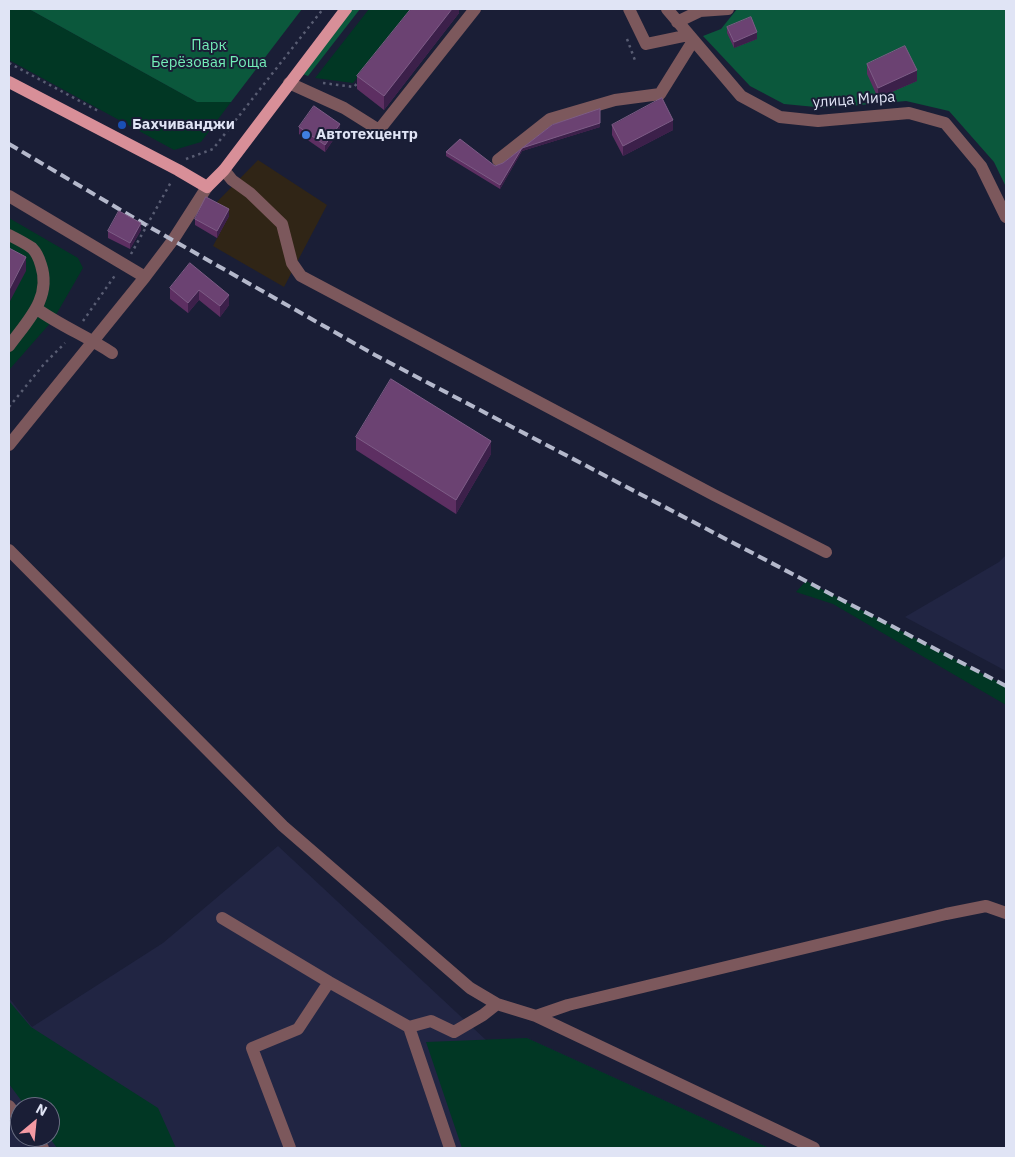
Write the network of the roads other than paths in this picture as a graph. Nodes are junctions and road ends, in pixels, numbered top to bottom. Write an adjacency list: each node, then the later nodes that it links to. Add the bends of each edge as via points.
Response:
1 (346, 9): 10 (main road)
2 (473, 9): 10 (street, via 379,130 344,108)
3 (629, 9): 8 (street, via 646,44)
4 (667, 9): 7 (street, улица Мира)
5 (728, 9): 6 (street)
6 (700, 10): 7 (street)
7 (677, 22): 8 (street, улица Мира)
8 (691, 38): 11 (street, via 660,94 615,100 550,119); 15 (street, улица Мира, via 741,96 780,117 818,121 909,113 945,123 981,166)
9 (9, 82): 13 (main road)
10 (289, 83): 12 (main road)
11 (498, 160)
12 (224, 170): 13 (main road); 24 (street, via 282,224 292,263 301,276)
13 (207, 187): 17 (street)
14 (9, 196): 17 (street)
15 (1006, 217)
16 (9, 234): 18 (street, via 38,254 44,285)
17 (145, 277): 19 (street)
18 (37, 308): 19 (street); 20 (street)
19 (92, 340): 21 (street); 22 (street)
20 (9, 346)
21 (112, 353)
22 (9, 445)
23 (9, 550): 28 (street, via 283,826 470,988)
24 (826, 552)
25 (1006, 913): 29 (street, via 986,906 946,914 568,1005)
26 (222, 918): 27 (street)
27 (329, 982): 30 (street); 31 (street, via 298,1029 252,1048)
28 (497, 1004): 29 (street); 30 (street, via 454,1032 432,1021)
29 (536, 1016): 33 (street)
30 (408, 1027): 32 (street)
31 (290, 1148)
32 (450, 1148)
33 (814, 1148)

